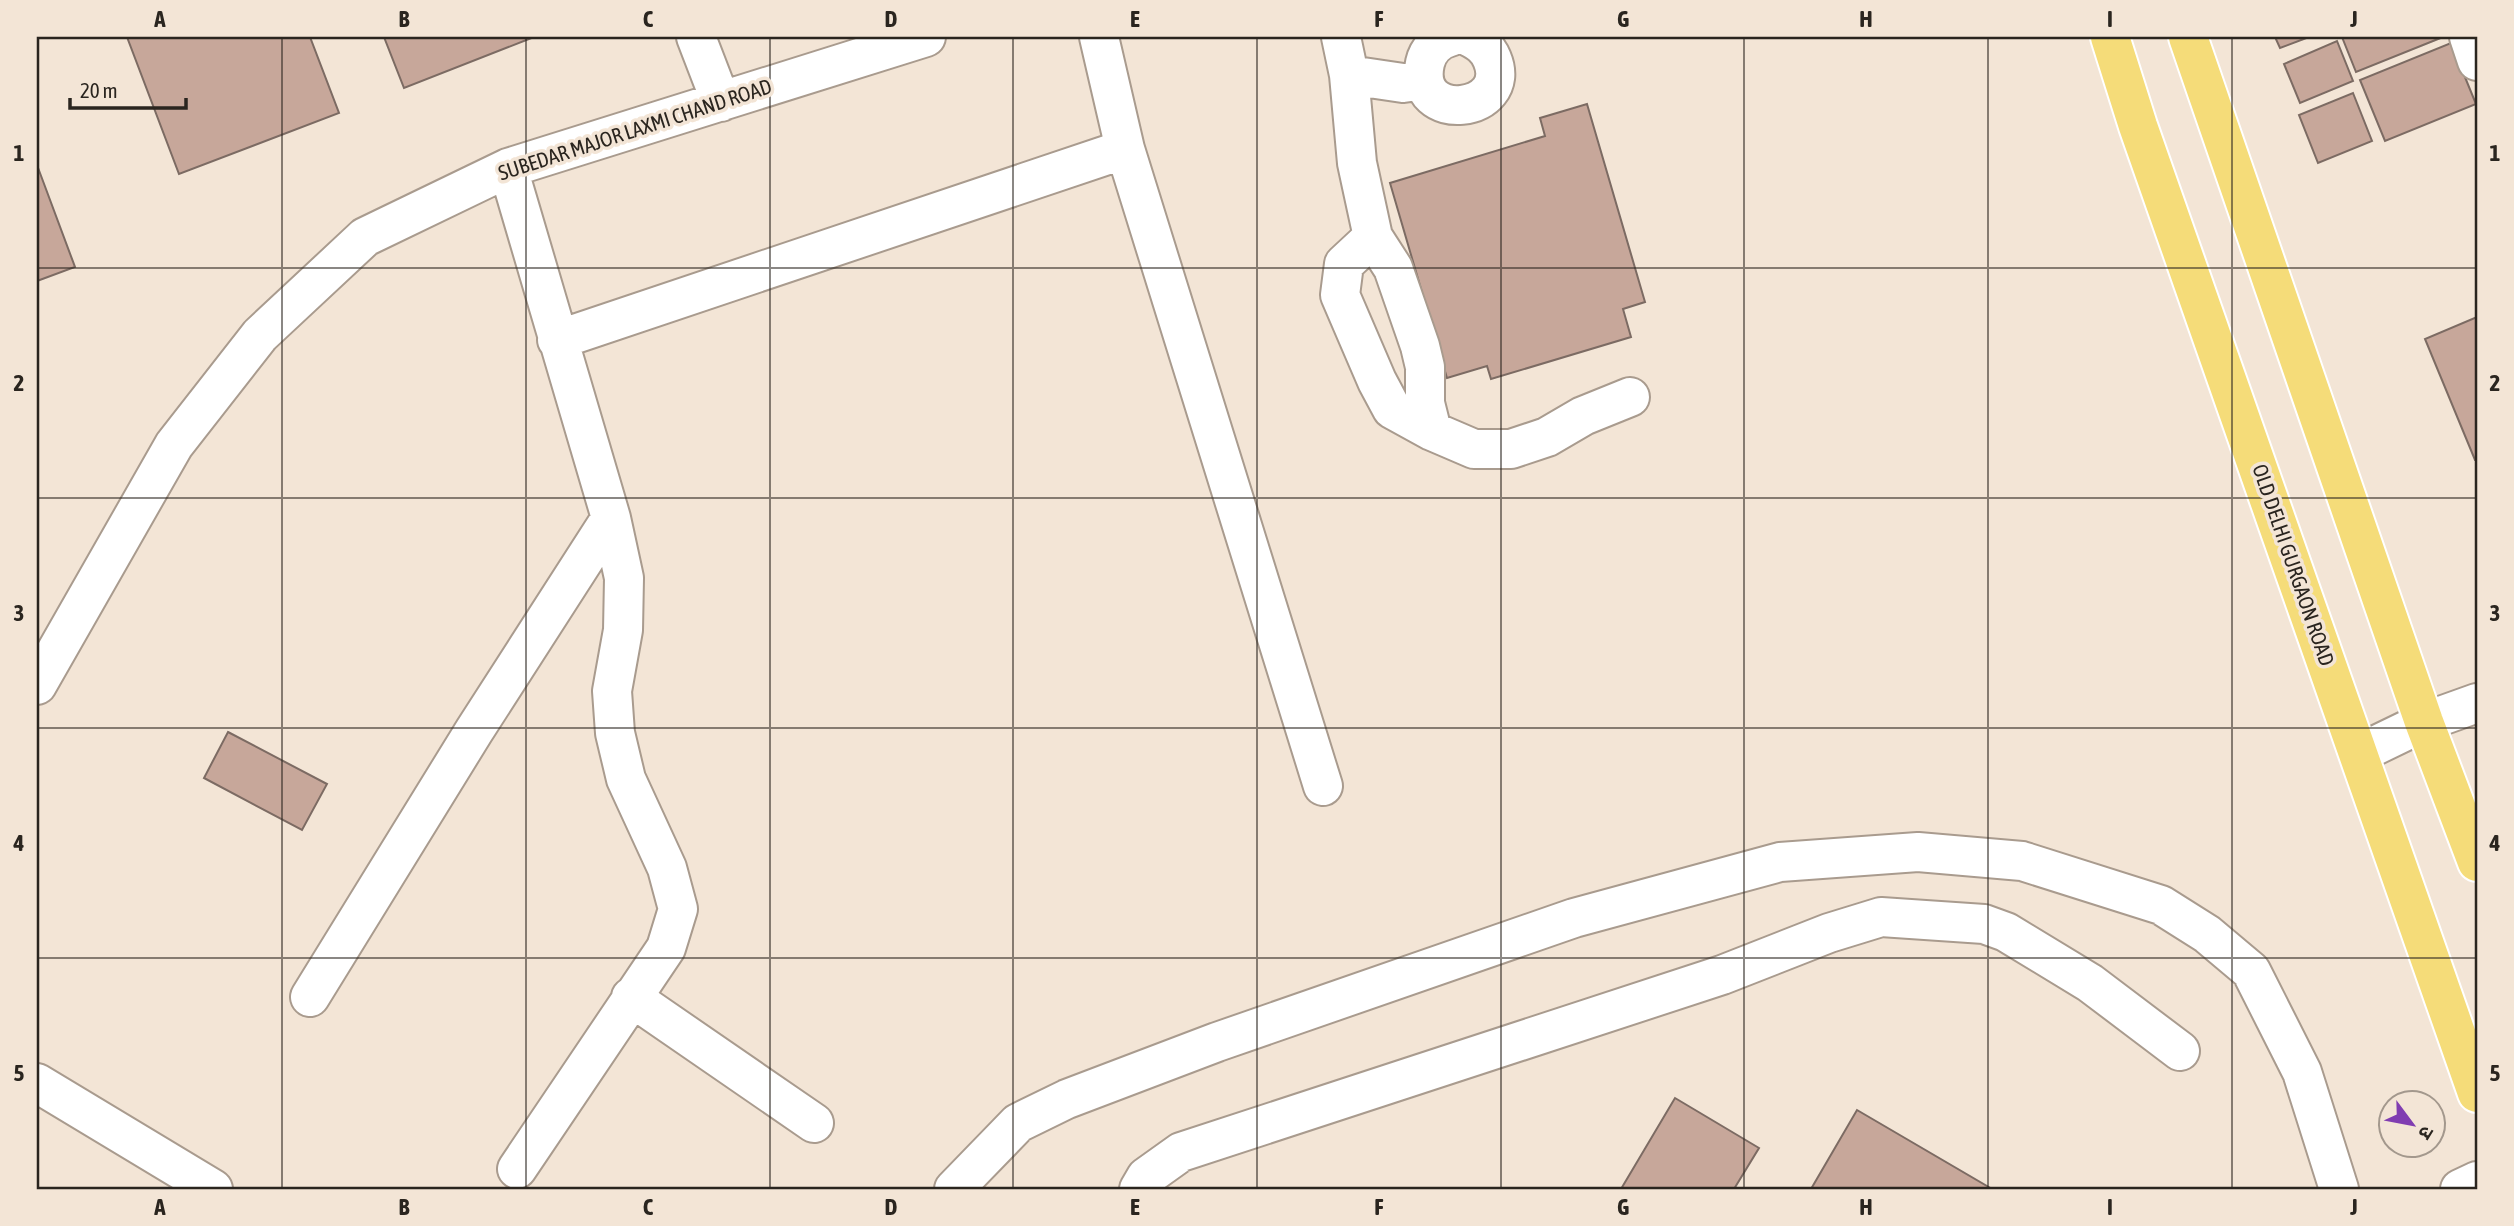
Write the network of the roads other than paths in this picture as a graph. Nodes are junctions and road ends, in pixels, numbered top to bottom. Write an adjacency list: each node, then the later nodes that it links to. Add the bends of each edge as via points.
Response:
1 (696, 37): 13 (street)
2 (926, 37): 13 (street, SUBEDAR MAJOR LAXMI CHAND ROAD)
3 (1099, 37): 14 (street)
4 (1341, 37): 11 (street)
5 (1450, 37): 12 (street, via 1427,56)
6 (1469, 37): 12 (street, via 1479,41 1493,61 1495,72 1487,93 1469,105 1446,104)
7 (2110, 37): 24 (main road, OLD DELHI GURGAON ROAD)
8 (2188, 37): 23 (main road)
9 (2469, 37): 10 (street)
10 (2477, 61)
11 (1349, 75): 12 (street, via 1403,83); 16 (street, via 1357,163)
12 (1424, 80)
13 (721, 102): 15 (street, SUBEDAR MAJOR LAXMI CHAND ROAD)
14 (1125, 149): 17 (street); 25 (street)
15 (508, 168): 17 (street); 21 (street, SUBEDAR MAJOR LAXMI CHAND ROAD, via 365,237 260,335 174,445)
16 (1373, 237): 19 (street, via 1393,268 1420,346); 19 (street, via 1344,264 1340,295 1392,409)
17 (557, 340): 20 (street)
18 (1630, 397): 19 (street, via 1511,449 1474,449)
19 (1432, 431)
20 (611, 518): 27 (street); 28 (street, via 624,578 623,630 612,691 615,733 626,779 667,868 678,909 666,948)
21 (37, 685)
22 (2477, 702): 23 (street)
23 (2424, 722): 24 (street); 26 (main road)
24 (2360, 753): 31 (main road, OLD DELHI GURGAON ROAD)
25 (1323, 786)
26 (2477, 862)
27 (310, 997)
28 (631, 997): 32 (street); 33 (street)
29 (2180, 1051): 37 (street, via 2090,983 2006,932 1984,923 1881,917 1721,975 1181,1152 1146,1177)
30 (37, 1083): 35 (street)
31 (2477, 1093)
32 (814, 1123)
33 (517, 1169)
34 (2477, 1181): 39 (street)
35 (213, 1189)
36 (954, 1189): 38 (street, via 1018,1122 1217,1042 1574,918 1767,866 1918,852 2022,861 2161,905 2207,934 2251,971 2302,1072)
37 (1139, 1189)
38 (2339, 1189)
39 (2460, 1189)

